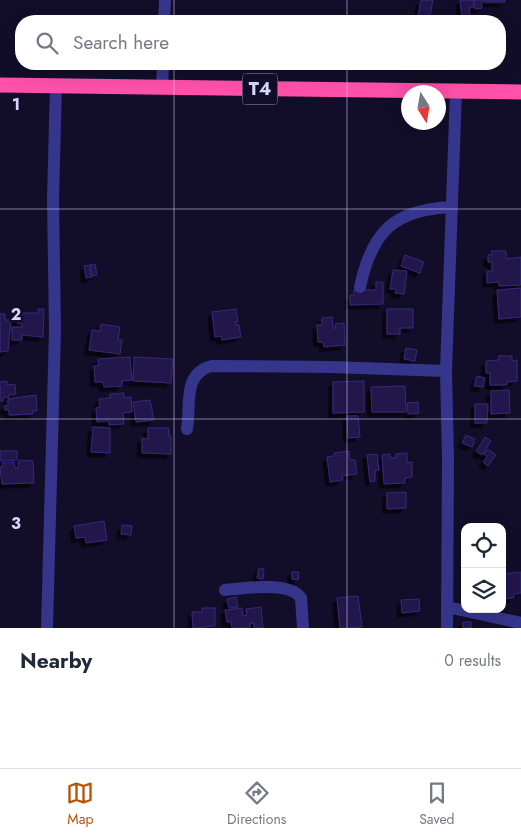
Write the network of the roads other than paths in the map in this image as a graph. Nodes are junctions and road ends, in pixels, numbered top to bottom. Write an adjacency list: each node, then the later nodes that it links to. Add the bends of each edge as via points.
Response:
1 (164, 0): 2 (street)
2 (164, 15)
3 (163, 70): 6 (street)
4 (56, 84): 5 (highway, T4); 6 (highway, T4); 16 (street, via 53,199 55,330)
5 (0, 85)
6 (162, 88): 7 (highway, T4)
7 (456, 92): 8 (highway, T4); 9 (street)
8 (521, 92)
9 (451, 206): 10 (street, via 411,212 381,235 369,253); 11 (street)
10 (360, 287)
11 (446, 372): 12 (street, via 212,366 202,369 189,388); 14 (street)
12 (187, 429)
13 (226, 590): 17 (street, via 266,587 294,590 301,598)
14 (447, 607): 15 (street); 18 (street)
15 (521, 623)
16 (47, 628)
17 (303, 628)
18 (447, 628)

